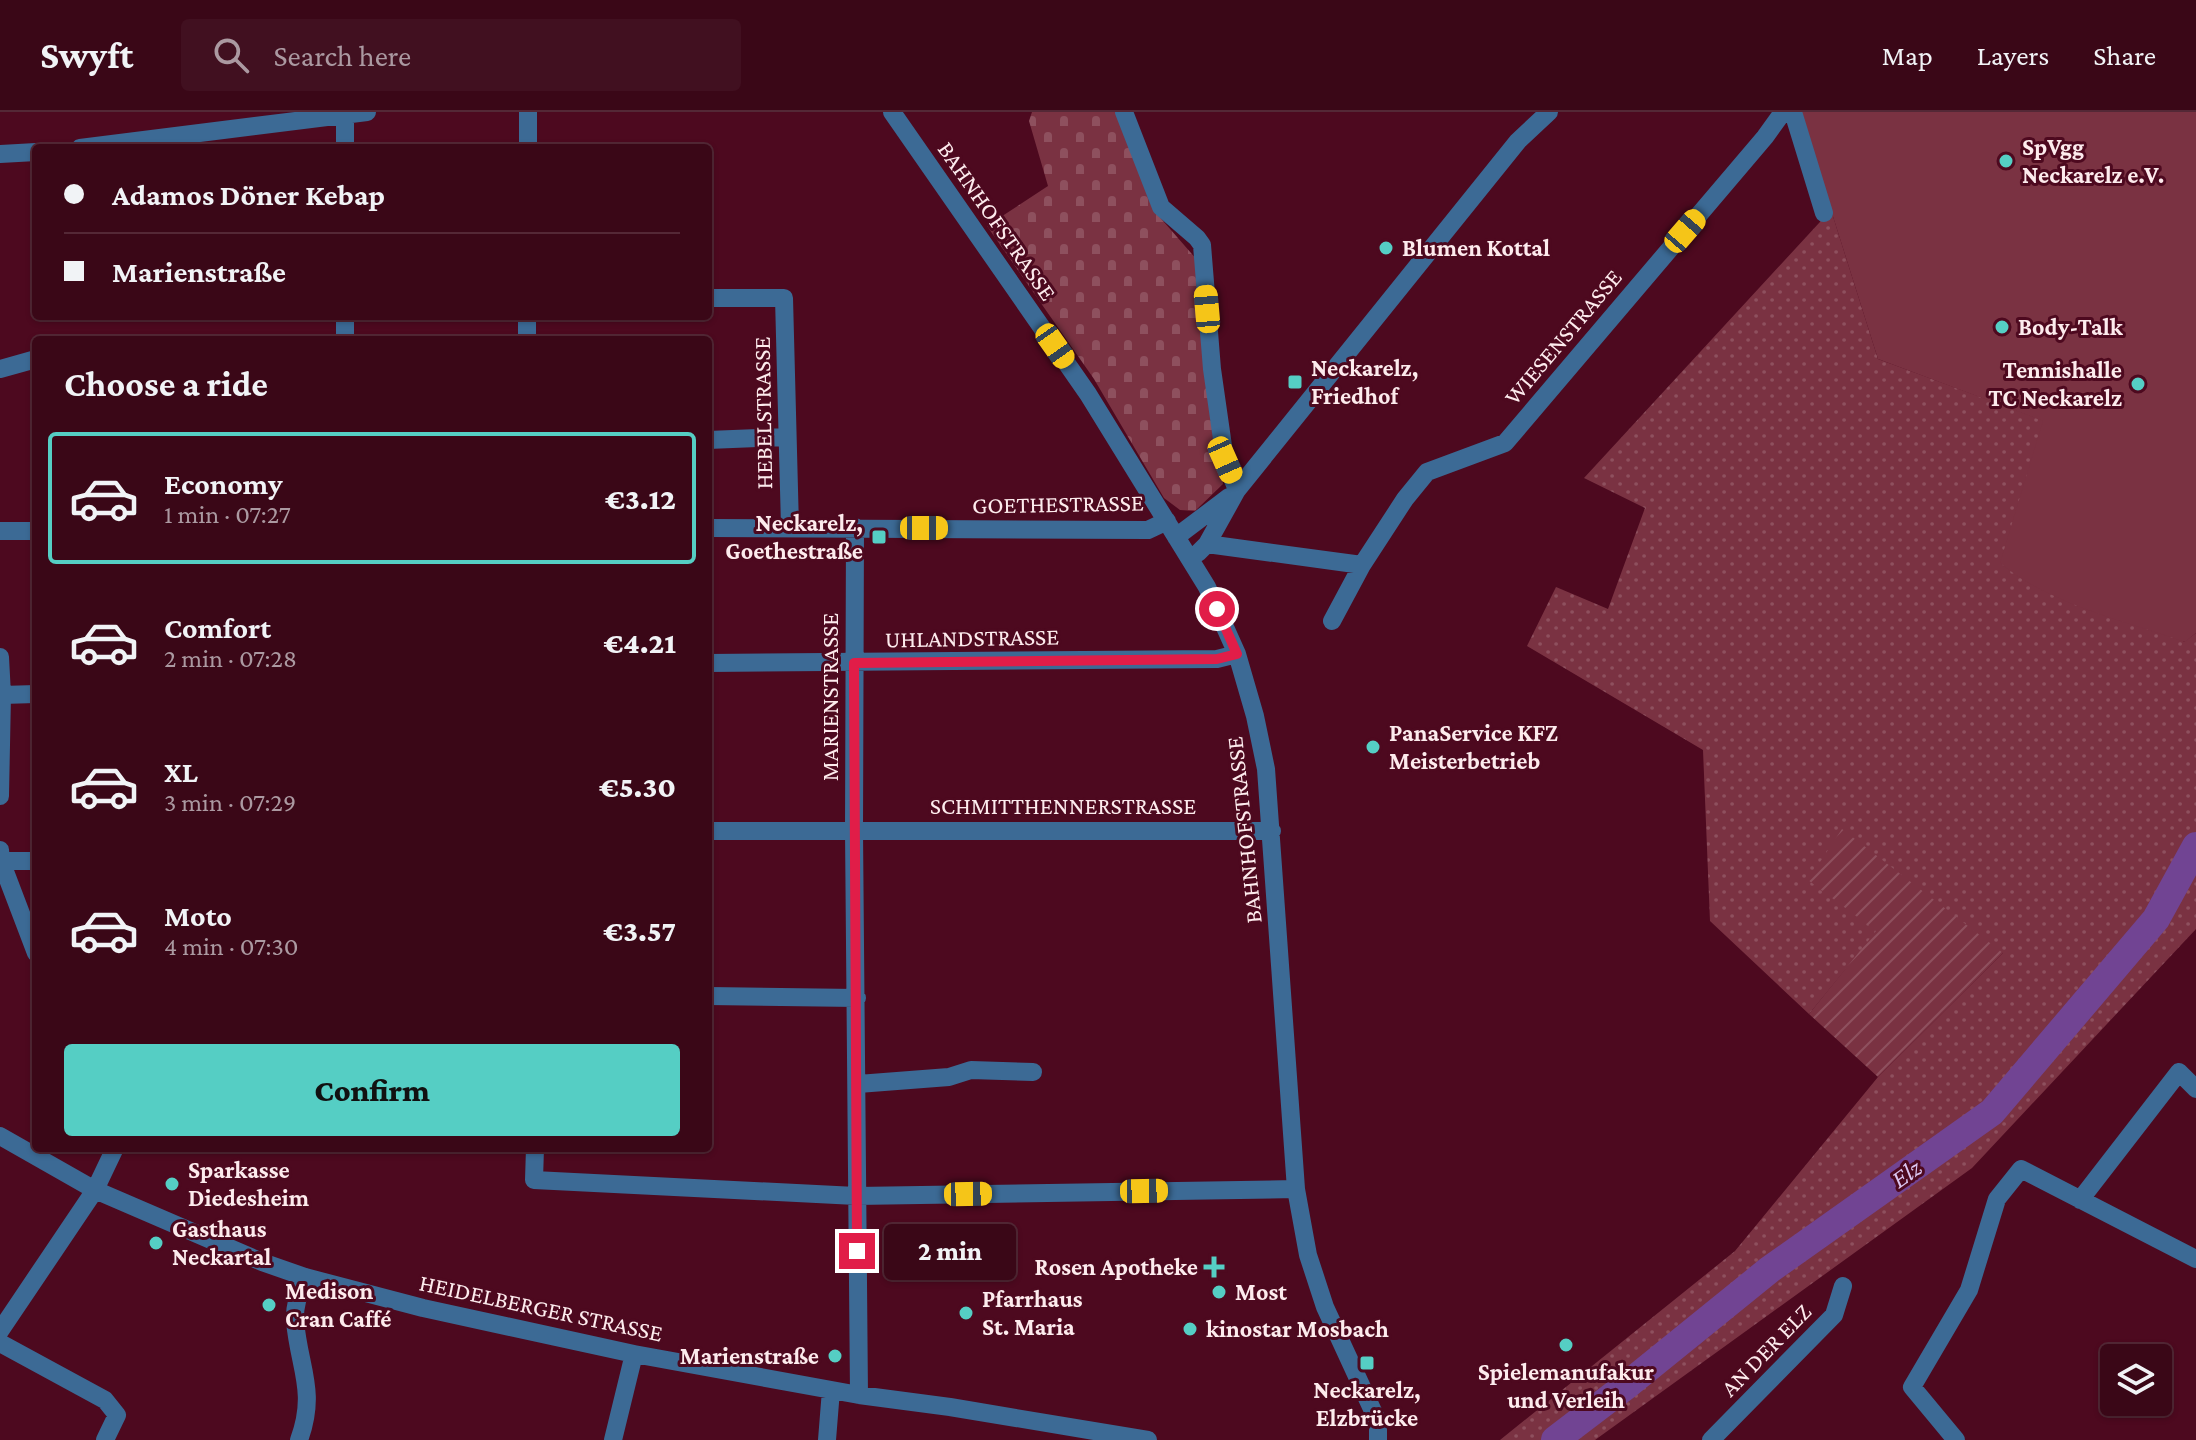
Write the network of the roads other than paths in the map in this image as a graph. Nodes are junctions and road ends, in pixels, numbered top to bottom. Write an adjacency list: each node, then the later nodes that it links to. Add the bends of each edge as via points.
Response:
1 (367, 112): 8 (street)
2 (528, 112): 11 (street)
3 (892, 112): 24 (street, BAHNHOFSTRASSE, via 1088,394)
4 (1124, 112): 20 (street, via 1161,207 1202,245 1212,369 1225,460)
5 (1549, 112): 20 (street, via 1518,141)
6 (1783, 112): 29 (street, WIESENSTRASSE, via 1505,443 1427,472)
7 (1793, 112): 14 (street)
8 (345, 116): 9 (street); 10 (street)
9 (113, 144)
10 (345, 144)
11 (528, 144)
12 (32, 152): 13 (street)
13 (0, 154)
14 (1824, 213)
15 (712, 298): 18 (street, HEBELSTRASSE, via 784,298)
16 (32, 360): 17 (street)
17 (0, 369)
18 (786, 437): 19 (street); 21 (street, HEBELSTRASSE)
19 (712, 440)
20 (1237, 490): 24 (street, via 1201,520); 27 (street)
21 (790, 527): 22 (street, GOETHESTRASSE); 23 (street, GOETHESTRASSE)
22 (855, 527): 24 (street, GOETHESTRASSE); 34 (street, MARIENSTRASSE)
23 (712, 528)
24 (1171, 529): 28 (street, BAHNHOFSTRASSE)
25 (0, 531): 26 (street)
26 (32, 531)
27 (1207, 544): 28 (street); 29 (street)
28 (1191, 560): 31 (street, BAHNHOFSTRASSE)
29 (1362, 565): 30 (street, WIESENSTRASSE)
30 (1332, 621)
31 (1237, 654): 34 (street, UHLANDSTRASSE, via 1217,659); 40 (street, BAHNHOFSTRASSE, via 1260,737)
32 (0, 657): 36 (street)
33 (712, 663): 34 (street, UHLANDSTRASSE)
34 (854, 663): 39 (street, MARIENSTRASSE)
35 (32, 694): 36 (street)
36 (2, 695): 37 (street)
37 (0, 796)
38 (712, 831): 39 (street, SCHMITTHENNERSTRASSE)
39 (854, 831): 40 (street, SCHMITTHENNERSTRASSE); 46 (street, MARIENSTRASSE)
40 (1272, 831): 53 (street, BAHNHOFSTRASSE)
41 (0, 850): 42 (street)
42 (0, 861): 43 (street); 44 (street)
43 (32, 861)
44 (32, 943)
45 (712, 996): 46 (street)
46 (857, 998): 48 (street, MARIENSTRASSE)
47 (1033, 1072): 48 (street, via 971,1070 948,1077)
48 (858, 1084): 55 (street, MARIENSTRASSE)
49 (2196, 1089): 56 (street, via 2179,1072)
50 (0, 1136): 54 (street, HEIDELBERGER STRASSE)
51 (113, 1152): 54 (street)
52 (535, 1152): 55 (street, via 534,1180)
53 (1296, 1189): 55 (street); 70 (street, BAHNHOFSTRASSE, via 1308,1255 1325,1307 1378,1422)
54 (95, 1190): 58 (street, HEIDELBERGER STRASSE); 60 (street)
55 (856, 1196): 64 (street, MARIENSTRASSE)
56 (2080, 1200): 57 (street); 72 (street, via 2021,1169 1997,1199 1969,1290 1912,1387)
57 (2196, 1259)
58 (305, 1277): 62 (street, HEIDELBERGER STRASSE); 66 (street, via 295,1320 309,1393)
59 (1843, 1286): 71 (street, AN DER ELZ, via 1834,1315)
60 (0, 1331)
61 (0, 1343): 65 (street, via 105,1400 117,1415)
62 (634, 1354): 63 (street, HEIDELBERGER STRASSE); 67 (street)
63 (831, 1390): 64 (street, HEIDELBERGER STRASSE); 68 (street)
64 (859, 1395): 69 (street, HEIDELBERGER STRASSE)
65 (105, 1440)
66 (299, 1440)
67 (613, 1440)
68 (827, 1440)
69 (1142, 1440)
70 (1378, 1440)
71 (1711, 1440)
72 (1956, 1440)

